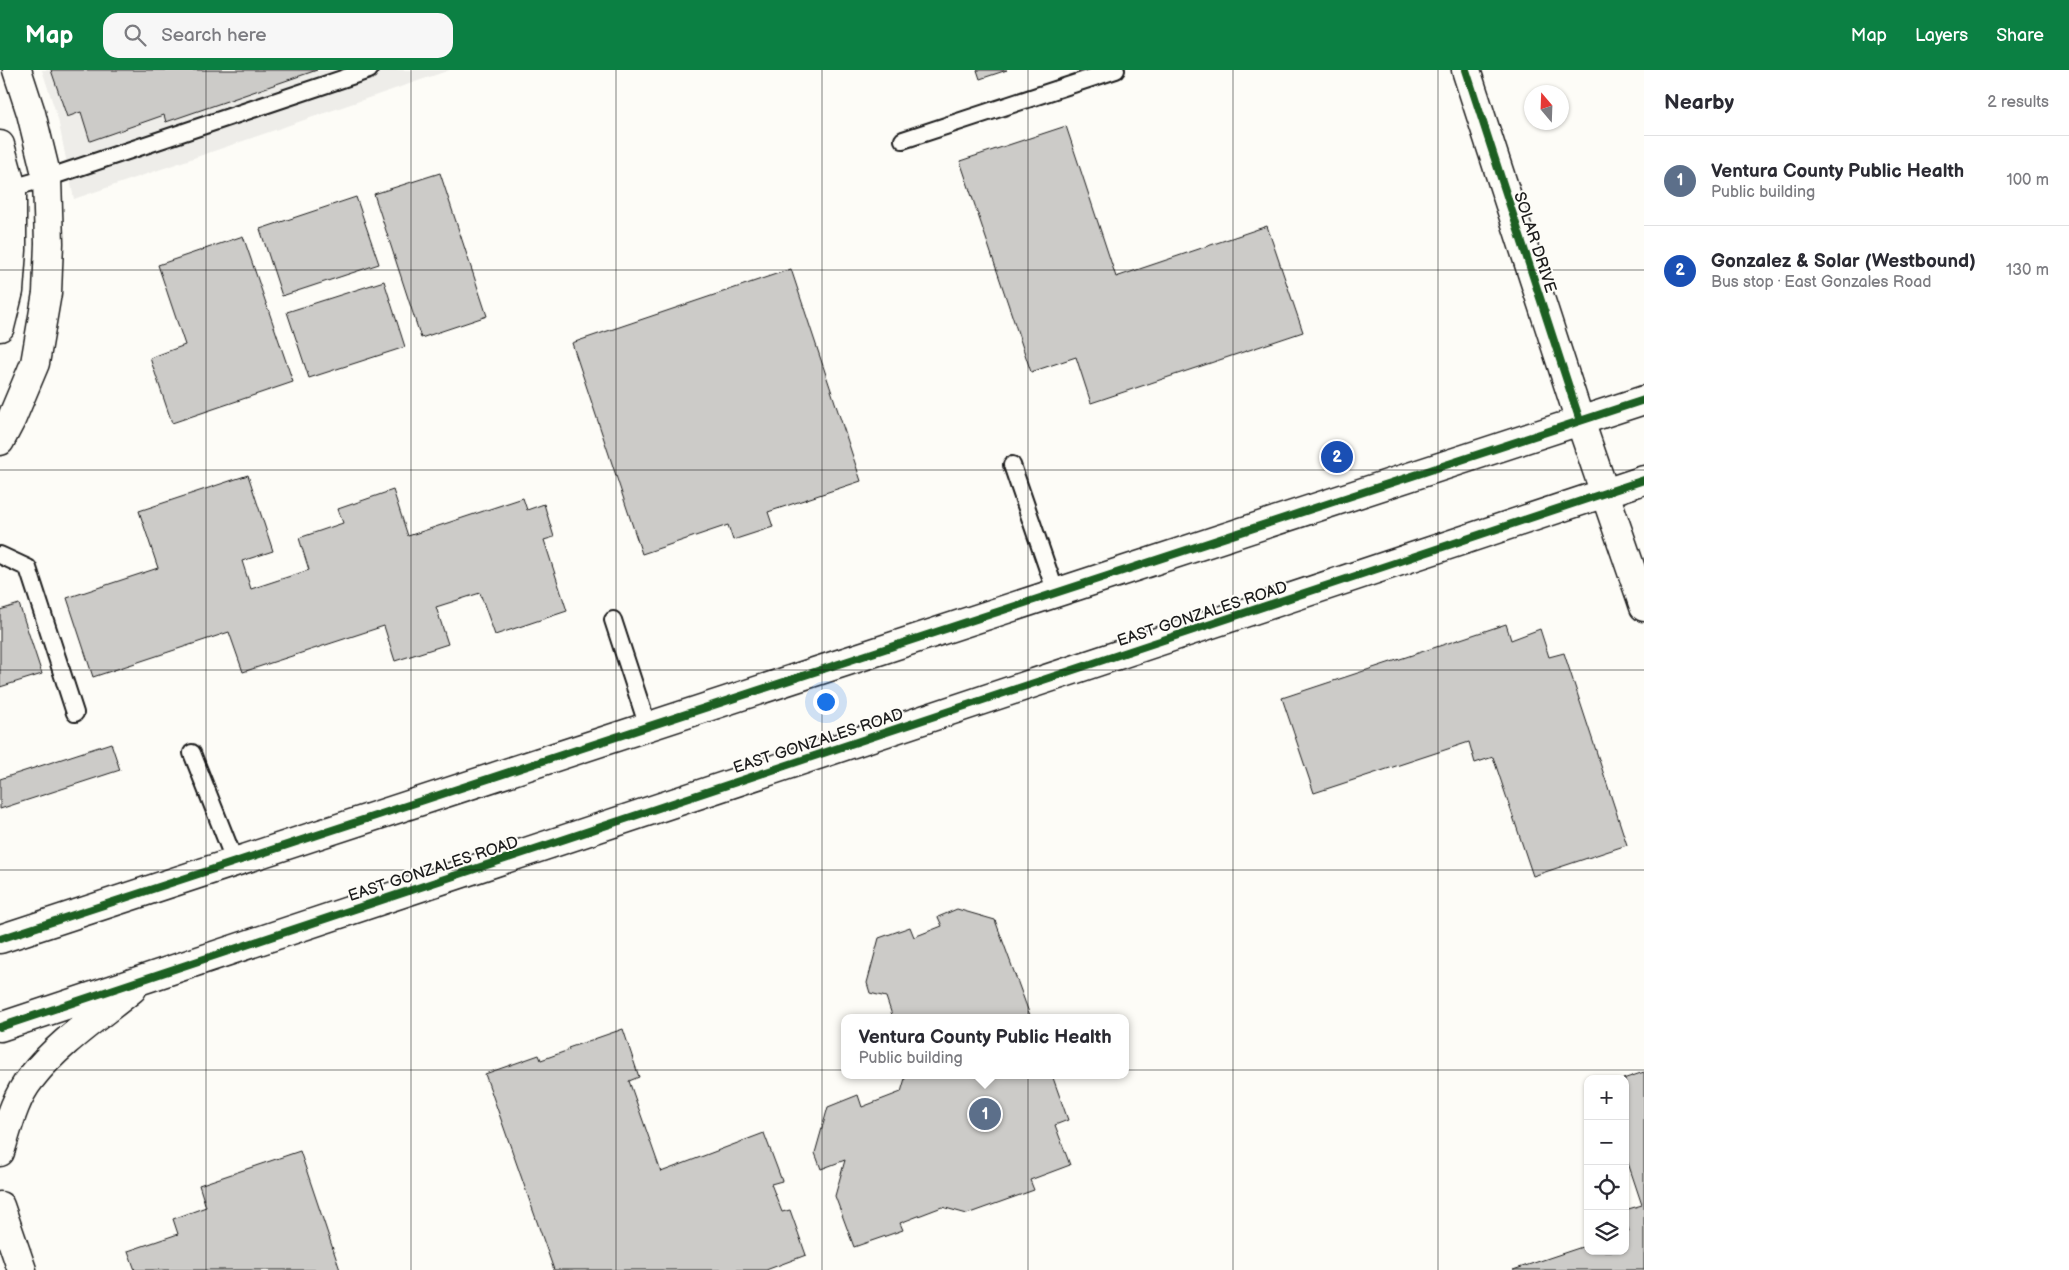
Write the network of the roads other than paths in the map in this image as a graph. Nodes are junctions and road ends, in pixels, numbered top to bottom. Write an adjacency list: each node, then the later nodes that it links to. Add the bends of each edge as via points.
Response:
1 (17, 70): 7 (main road, via 32,113)
2 (369, 70): 7 (lane)
3 (1116, 70): 5 (lane)
4 (1466, 70): 11 (main road, SOLAR DRIVE)
5 (904, 140)
6 (0, 145): 8 (main road)
7 (47, 178): 8 (lane); 12 (main road, via 47,293 35,363 12,420)
8 (12, 188): 9 (main road, via 9,291)
9 (0, 327)
10 (1644, 400): 11 (main road)
11 (1580, 422): 15 (main road, SOLAR DRIVE); 17 (main road)
12 (0, 440)
13 (1012, 465): 17 (lane)
14 (1644, 480): 15 (main road, EAST GONZALES ROAD)
15 (1605, 493): 18 (main road, SOLAR DRIVE); 25 (main road, EAST GONZALES ROAD)
16 (0, 555): 20 (lane, via 28,568)
17 (1056, 593): 21 (main road)
18 (1644, 607)
19 (613, 620): 21 (lane)
20 (75, 713)
21 (648, 727): 23 (main road)
22 (192, 753): 23 (lane)
23 (235, 862): 24 (main road)
24 (0, 939)
25 (143, 979): 26 (main road, EAST GONZALES ROAD); 27 (main road, via 56,1051 30,1078 14,1108)
26 (0, 1027)
27 (0, 1152)
28 (0, 1206): 29 (main road)
29 (13, 1262)

